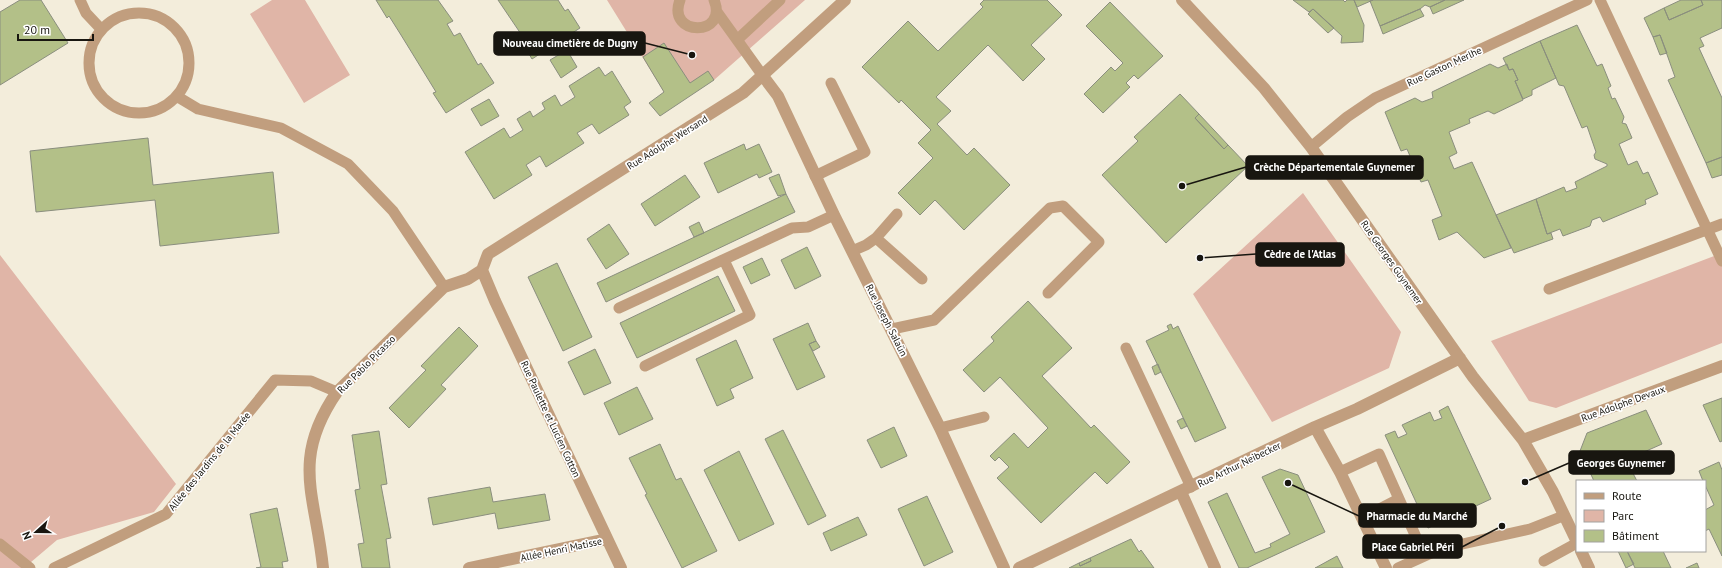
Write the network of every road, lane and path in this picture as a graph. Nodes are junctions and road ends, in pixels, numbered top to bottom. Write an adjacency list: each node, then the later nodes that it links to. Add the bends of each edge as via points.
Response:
1 (80, 0): 10 (lane, via 86,13)
2 (680, 0): 9 (lane, via 680,18 683,23 694,28 711,23)
3 (714, 0): 9 (lane)
4 (780, 0): 11 (lane)
5 (844, 0): 12 (street, Rue Adolphe Wersand)
6 (1182, 0): 15 (street, Rue Georges Guynemer, via 1264,88)
7 (1587, 0): 15 (lane, Rue Gaston Merlhe, via 1375,98 1347,117)
8 (1600, 0): 20 (lane)
9 (716, 12): 11 (lane)
10 (101, 30): 14 (lane, via 117,18 136,12 156,15 173,25 185,41 190,61 188,80); 14 (lane, via 91,47 89,66 93,86 105,102 123,112 142,114 162,109)
11 (737, 40): 12 (lane)
12 (763, 76): 16 (street, Rue Joseph Salaün, via 778,96); 25 (street, Rue Adolphe Wersand, via 743,94 488,254)
13 (830, 83): 16 (lane, via 865,152)
14 (178, 97): 27 (lane, via 198,109 281,128 348,164 393,211)
15 (1311, 148): 33 (street, Rue Georges Guynemer)
16 (814, 176): 18 (street, Rue Joseph Salaün)
17 (897, 214): 21 (lane)
18 (834, 215): 22 (street, Rue Joseph Salaün); 23 (lane, via 808,227 792,228)
19 (1722, 224): 20 (lane)
20 (1708, 230): 24 (lane); 28 (lane)
21 (876, 238): 22 (lane); 26 (lane)
22 (852, 252): 31 (street, Rue Joseph Salaün)
23 (724, 260): 30 (lane); 34 (lane, via 750,315)
24 (1722, 261)
25 (482, 270): 27 (street, Rue Pablo Picasso, via 468,280); 46 (street, Rue Paulette et Lucien Cotton)
26 (922, 279)
27 (444, 287): 36 (street, Rue Pablo Picasso)
28 (1549, 289)
29 (1048, 293): 31 (lane, via 1099,242 1063,206 1050,208 934,320)
30 (619, 308)
31 (892, 329): 39 (street, Rue Joseph Salaün)
32 (1126, 348): 42 (lane)
33 (1460, 358): 38 (street, Rue Arthur Neibecker); 40 (street, Rue Georges Guynemer)
34 (645, 366)
35 (1722, 366): 40 (street, Rue Adolphe Devaux)
36 (337, 392): 54 (lane, Allée des Jardins de la Marée, via 311,381 275,380 166,514); 55 (street, Rue Pablo Picasso, via 324,410 315,430 309,457 312,504)
37 (984, 417): 39 (lane)
38 (1315, 427): 41 (street); 42 (street, Rue Arthur Neibecker)
39 (940, 428): 58 (street, Rue Joseph Salaün)
40 (1523, 440): 44 (street, Rue Georges Guynemer, via 1554,492)
41 (1340, 472): 43 (lane, via 1379,454); 45 (street)
42 (1186, 489): 59 (street, Rue Arthur Neibecker); 60 (street)
43 (1399, 499): 45 (lane); 51 (lane)
44 (1564, 516): 47 (street, Rue Georges Guynemer); 51 (lane, via 1538,527 1440,549)
45 (1362, 518): 61 (street)
46 (607, 539): 56 (street, Allée Henri Matisse); 57 (street, Rue Paulette et Lucien Cotton)
47 (1576, 541)
48 (0, 544): 53 (lane)
49 (1576, 544): 52 (lane)
50 (1581, 552): 63 (street)
51 (1424, 555): 62 (lane)
52 (1544, 561)
53 (30, 568)
54 (54, 568)
55 (323, 568)
56 (469, 568)
57 (621, 568)
58 (1004, 568)
59 (1019, 568)
60 (1215, 568)
61 (1386, 568)
62 (1398, 568)
63 (1589, 568)

